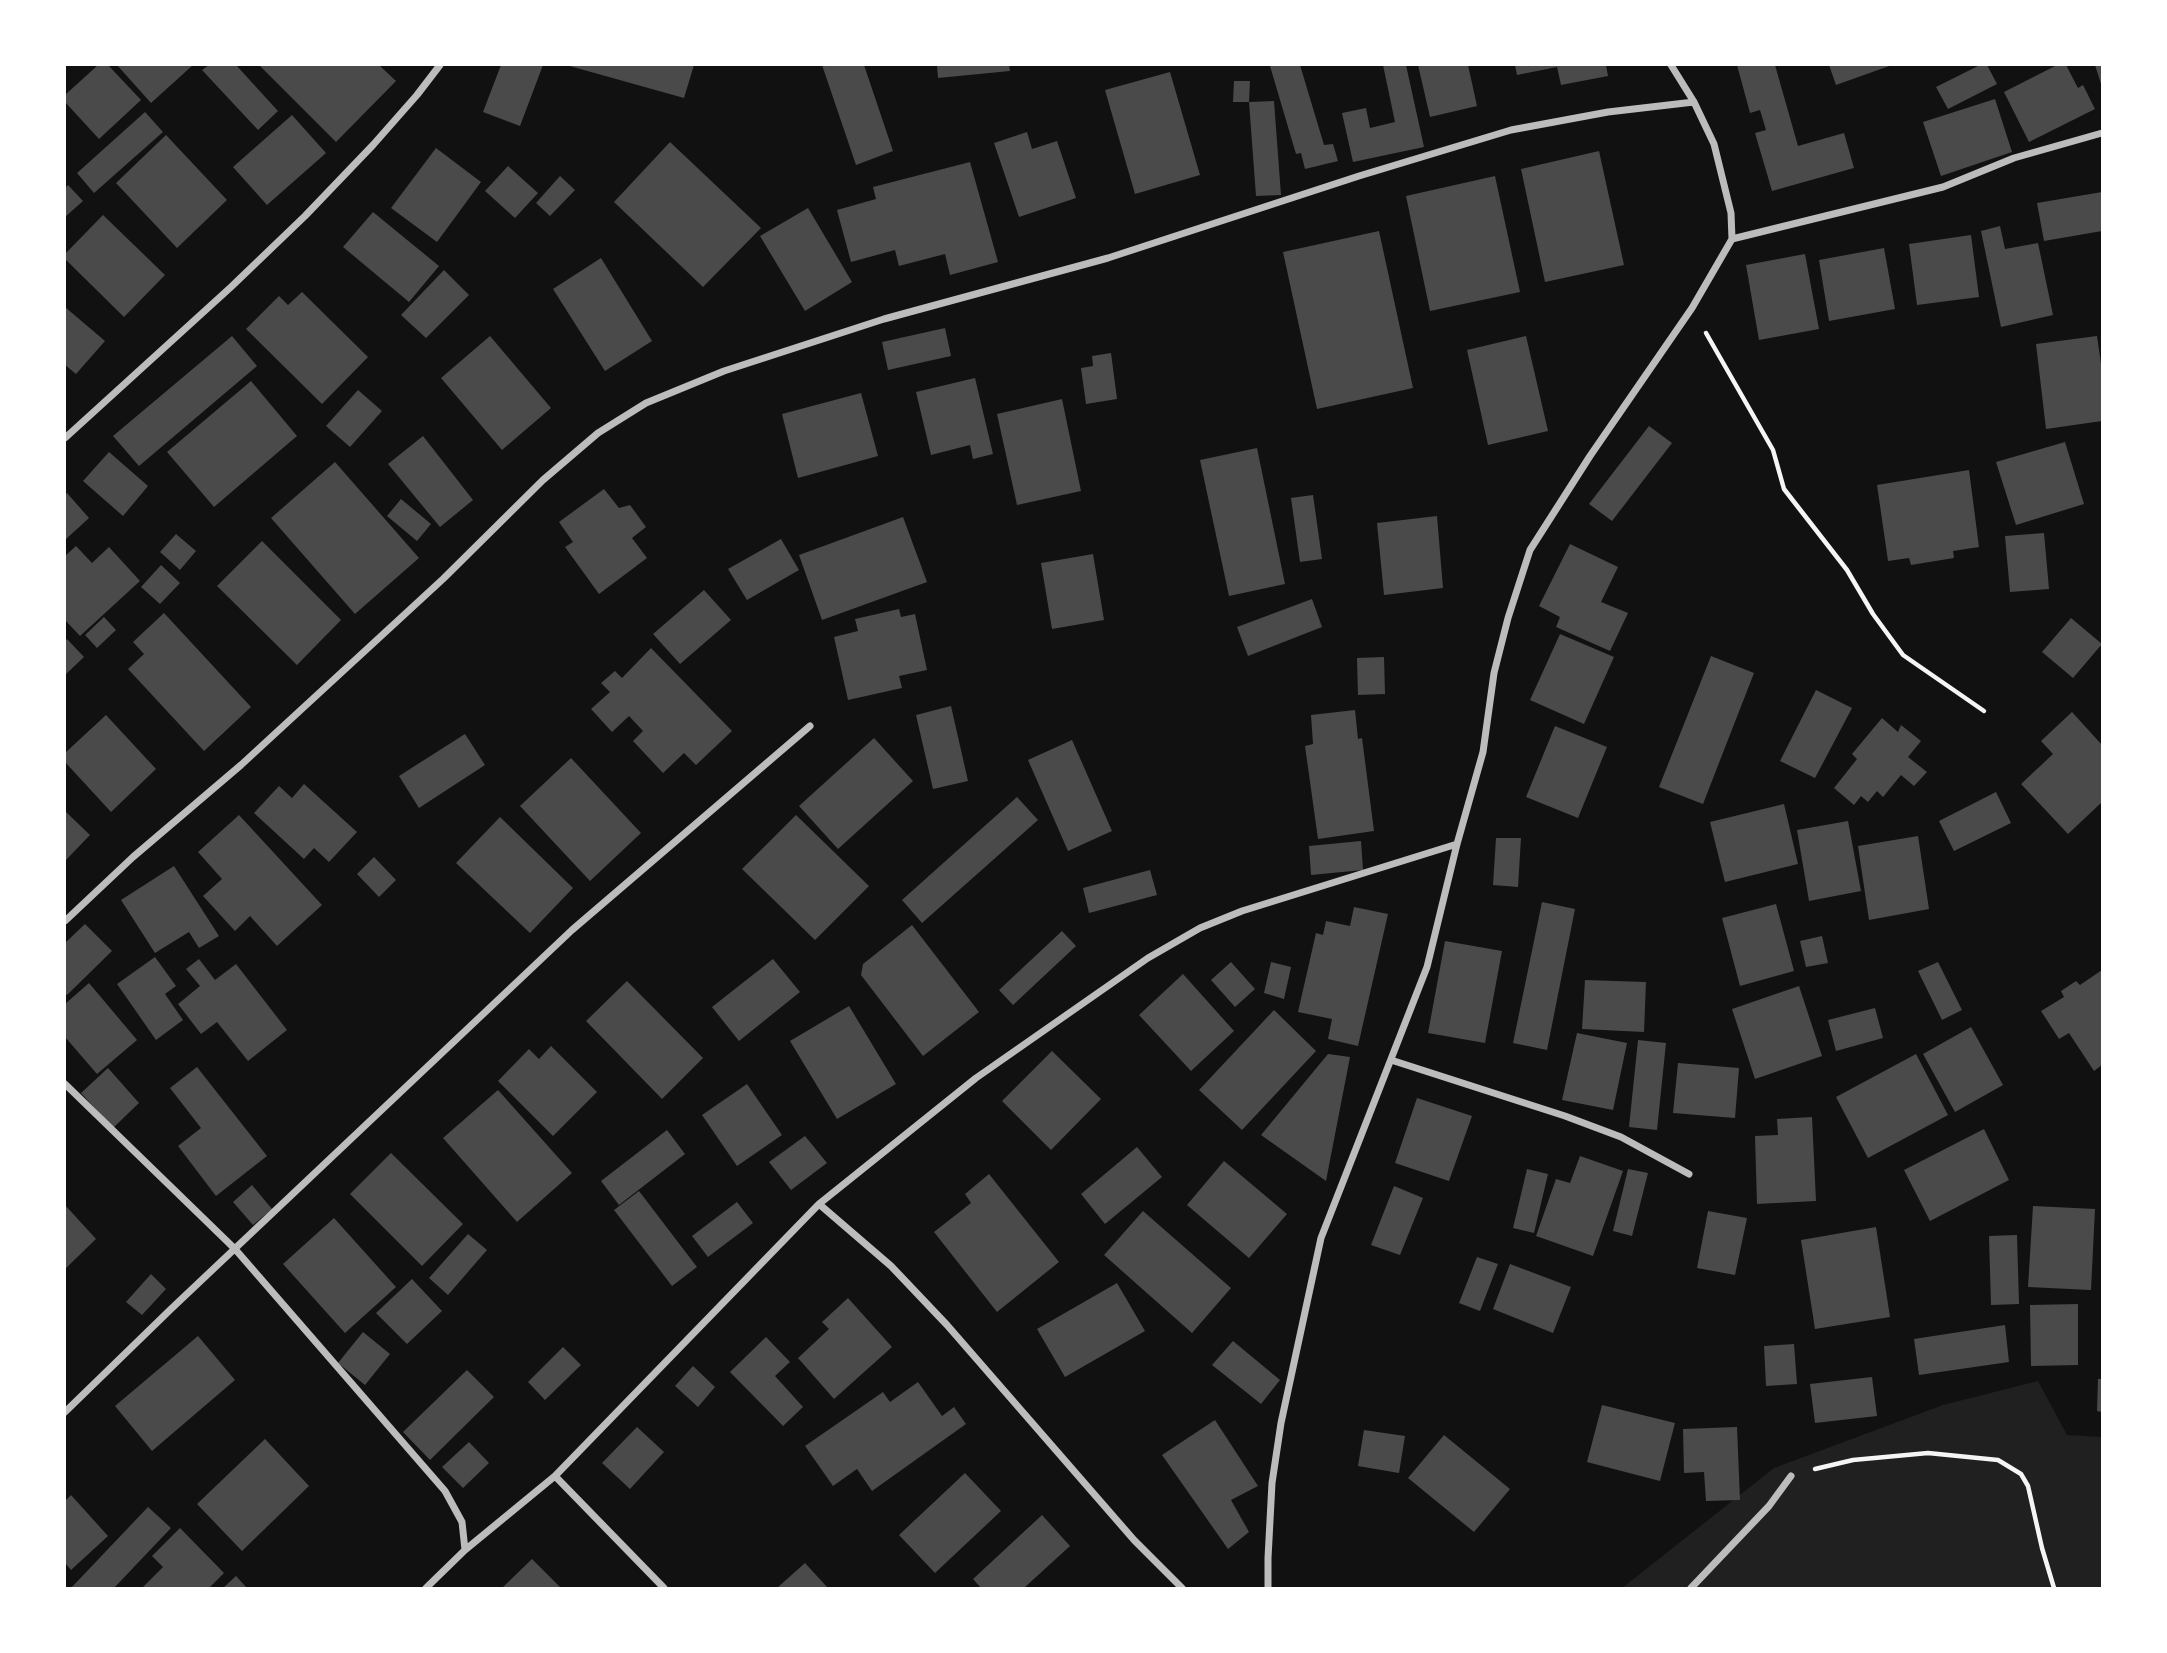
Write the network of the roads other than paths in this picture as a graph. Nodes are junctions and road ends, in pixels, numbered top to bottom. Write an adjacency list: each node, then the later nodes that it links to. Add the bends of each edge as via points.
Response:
1 (440, 65): 6 (street, via 305,216)
2 (1671, 65): 3 (street)
3 (1694, 102): 5 (street, via 1723,174); 9 (street, via 1511,130 1108,258 884,319 724,370 646,403 598,433 542,480 443,579 242,765)
4 (2102, 133): 5 (street, via 2014,158 1942,187)
5 (1731, 239): 8 (street, via 1692,308 1530,550 1494,673 1483,752)
6 (65, 438)
7 (810, 726): 14 (street, via 572,930)
8 (1457, 844): 10 (street, via 1427,967); 13 (street, via 1200,928 1147,958 976,1078)
9 (65, 921)
10 (1391, 1059): 12 (street, via 1621,1137); 22 (street, via 1321,1238 1281,1423 1272,1483)
11 (65, 1084): 14 (street)
12 (1689, 1174)
13 (819, 1204): 16 (street); 21 (street, via 891,1266 947,1325 1134,1540)
14 (235, 1249): 15 (street); 18 (street, via 445,1491 462,1522)
15 (65, 1412)
16 (555, 1476): 18 (street); 20 (street)
17 (1791, 1476): 23 (street, via 1769,1506)
18 (465, 1550): 19 (street)
19 (426, 1588)
20 (664, 1588)
21 (1182, 1588)
22 (1268, 1588)
23 (1691, 1588)

